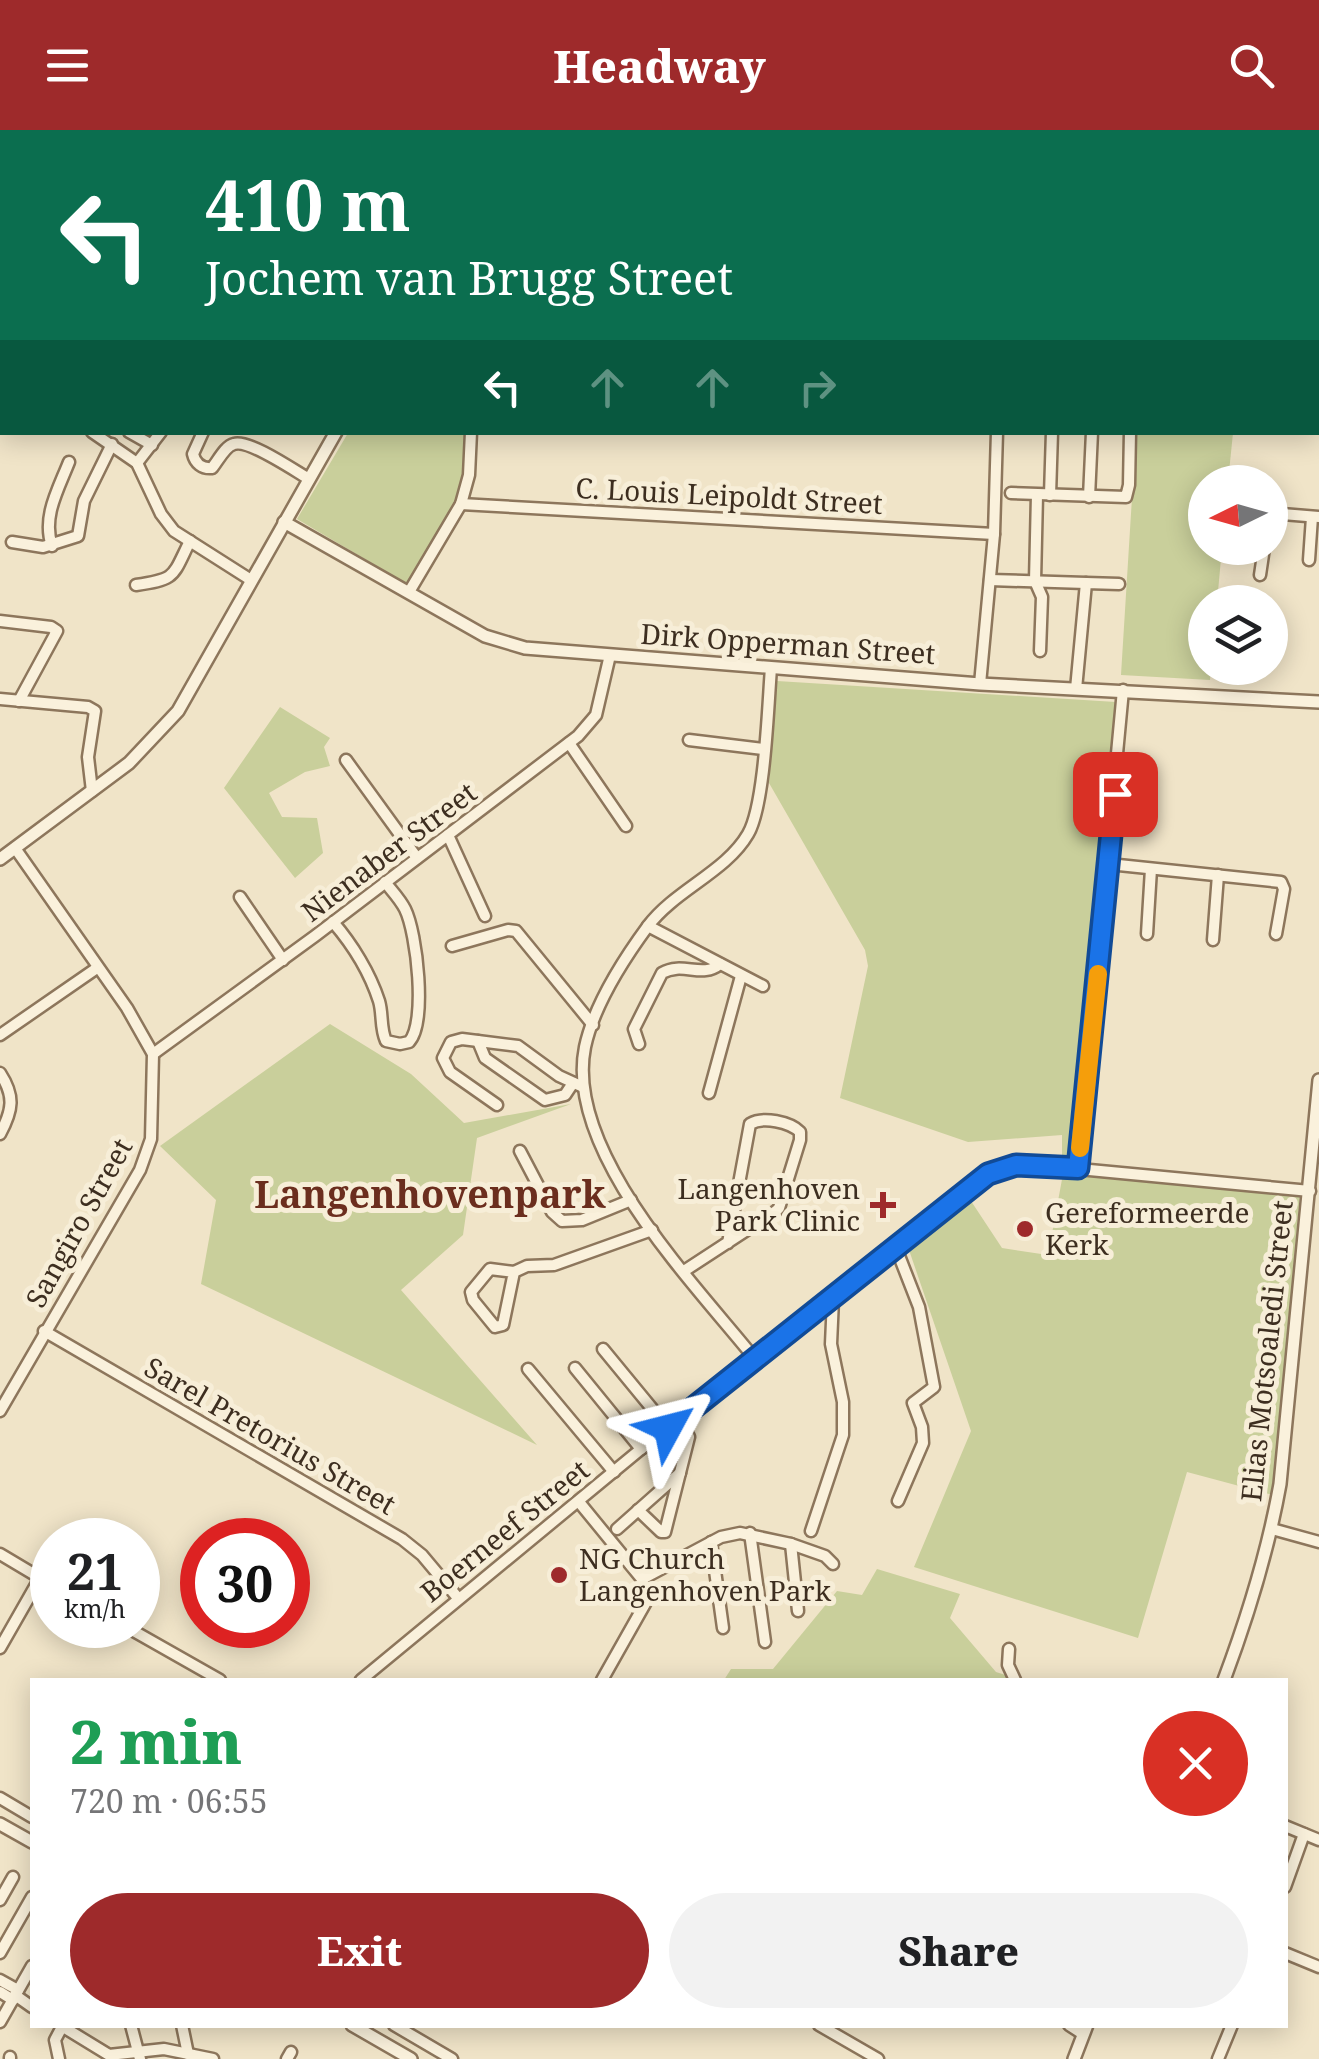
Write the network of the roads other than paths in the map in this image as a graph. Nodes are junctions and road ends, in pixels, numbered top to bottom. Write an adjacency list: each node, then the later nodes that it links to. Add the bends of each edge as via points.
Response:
1 (97, 435): 11 (street)
2 (135, 435): 12 (street)
3 (159, 435): 12 (street)
4 (202, 435): 15 (street, via 193,454 204,468 239,443)
5 (334, 435): 15 (street)
6 (471, 435): 19 (street)
7 (997, 435): 23 (street)
8 (1052, 435): 17 (street)
9 (1092, 435): 18 (street)
10 (1130, 435): 18 (street, via 1127,495)
11 (112, 444): 14 (street); 26 (street, via 82,507 80,534)
12 (152, 444): 14 (street)
13 (69, 462): 26 (street, via 47,525)
14 (137, 462): 24 (street, via 166,524)
15 (309, 479): 22 (street)
16 (1010, 493): 17 (street)
17 (1043, 495): 18 (street); 32 (street)
18 (1090, 497)
19 (461, 504): 23 (street, C. Louis Leipoldt Street); 36 (street)
20 (1288, 515): 21 (street)
21 (1315, 517): 27 (street)
22 (284, 522): 30 (street); 36 (street, Dirk Opperman Street)
23 (994, 534): 31 (street)
24 (190, 541): 30 (street); 35 (street, via 172,576)
25 (12, 542): 26 (street)
26 (52, 546)
27 (1309, 560)
28 (1261, 565): 29 (street)
29 (1260, 575)
30 (252, 580): 51 (street, via 178,711 130,764)
31 (990, 580): 32 (street); 41 (street)
32 (1034, 581): 33 (street); 38 (street, via 1042,597)
33 (1086, 583): 34 (street); 42 (street)
34 (1119, 584)
35 (136, 585)
36 (409, 592): 39 (street, Dirk Opperman Street, via 502,643)
37 (0, 621): 44 (street, via 56,631)
38 (1040, 651)
39 (610, 655): 40 (street, Dirk Opperman Street); 48 (street, Nienaber Street, via 596,715)
40 (771, 668): 41 (street, Dirk Opperman Street); 49 (street)
41 (980, 684): 42 (street, Dirk Opperman Street)
42 (1076, 689): 43 (street, Dirk Opperman Street)
43 (1122, 690): 45 (street, Dirk Opperman Street); 57 (street)
44 (10, 700): 46 (street); 51 (street, via 96,710 87,768)
45 (1319, 702)
46 (0, 710)
47 (689, 740): 49 (street)
48 (569, 743): 52 (street); 53 (street, Nienaber Street)
49 (763, 748): 64 (street, via 757,809 747,836)
50 (346, 760): 56 (street)
51 (92, 791): 54 (street)
52 (626, 826)
53 (448, 835): 56 (street, Nienaber Street); 62 (street)
54 (15, 848): 55 (street); 71 (street)
55 (0, 858)
56 (418, 858): 60 (street, Nienaber Street)
57 (1109, 864): 58 (street); 88 (street)
58 (1151, 869): 59 (street); 65 (street)
59 (1218, 875): 66 (street, via 1281,882); 67 (street)
60 (386, 882): 63 (street, Nienaber Street); 63 (street, via 404,908 415,947 417,1029 409,1042 386,1041 372,983)
61 (240, 897): 69 (street)
62 (485, 916)
63 (333, 922): 69 (street, Nienaber Street)
64 (648, 926): 70 (street); 74 (street)
65 (1148, 934)
66 (1276, 934)
67 (1213, 940)
68 (452, 946): 74 (street, via 516,931)
69 (284, 960): 78 (street, Nienaber Street)
70 (720, 964): 72 (street); 77 (street, via 705,972 682,966 662,973 634,1029)
71 (96, 968): 75 (street); 78 (street)
72 (742, 976): 73 (street); 82 (street)
73 (763, 986)
74 (593, 1026): 81 (street)
75 (0, 1035)
76 (478, 1040): 81 (street, via 518,1046); 81 (street, via 485,1058 545,1100); 84 (street, via 451,1042 444,1063)
77 (639, 1044)
78 (153, 1054): 97 (street, Sangiro Street, via 147,1156)
79 (0, 1073): 86 (street, via 12,1107)
80 (1319, 1080): 83 (street, Elias Motsoaledi Street)
81 (578, 1085): 90 (street)
82 (709, 1092)
83 (1319, 1092): 85 (street, Elias Motsoaledi Street)
84 (497, 1104)
85 (1318, 1108): 89 (street, Elias Motsoaledi Street)
86 (0, 1134)
87 (520, 1151): 90 (street, via 562,1220 582,1220)
88 (1078, 1168): 89 (street, Boerneef Street); 93 (street, Boerneef Street, via 996,1170)
89 (1310, 1191): 112 (street, Elias Motsoaledi Street)
90 (631, 1200): 91 (street)
91 (652, 1230): 94 (street); 95 (street)
92 (728, 1243): 92 (street, via 778,1208 799,1129 763,1120 750,1124); 94 (street)
93 (896, 1248): 96 (street, Boerneef Street); 108 (street, via 919,1308 934,1386 913,1403 923,1443)
94 (684, 1271): 99 (street)
95 (514, 1272): 95 (street, via 503,1324 495,1328 471,1290 492,1268)
96 (833, 1299): 99 (street, Boerneef Street); 113 (street, via 831,1344 843,1435)
97 (44, 1331): 102 (street, Sangiro Street); 123 (street, Sarel Pretorius Street, via 402,1538)
98 (603, 1349): 104 (street)
99 (755, 1359): 103 (street, Boerneef Street)
100 (575, 1368): 105 (street)
101 (528, 1369): 106 (street)
102 (0, 1411)
103 (680, 1418): 104 (street, Boerneef Street); 107 (street, via 689,1437)
104 (668, 1428): 105 (street, Boerneef Street)
105 (641, 1448): 106 (street, Boerneef Street)
106 (614, 1472): 109 (street, Boerneef Street)
107 (680, 1472): 110 (street); 110 (street, via 665,1532)
108 (898, 1501)
109 (578, 1502): 121 (street); 123 (street, Boerneef Street)
110 (638, 1510): 111 (street)
111 (617, 1529)
112 (1272, 1529): 116 (street); 134 (street, Elias Motsoaledi Street)
113 (812, 1531)
114 (750, 1533): 115 (street); 117 (street); 126 (street)
115 (711, 1542): 121 (street); 125 (street)
116 (1319, 1542)
117 (791, 1544): 119 (street); 124 (street)
118 (0, 1554): 120 (street)
119 (833, 1564)
120 (30, 1572)
121 (642, 1579): 132 (street, via 646,1602)
122 (30, 1596): 128 (street)
123 (458, 1598): 131 (street, Boerneef Street)
124 (798, 1612)
125 (722, 1628)
126 (765, 1642)
127 (160, 1646): 130 (street)
128 (0, 1648)
129 (1009, 1650): 133 (street)
130 (216, 1678)
131 (363, 1678)
132 (603, 1678)
133 (1014, 1678)
134 (1225, 1678)
135 (0, 1798): 136 (street)
136 (30, 1816)
137 (0, 1824): 141 (street)
138 (1288, 1827): 139 (street)
139 (1304, 1834): 140 (street); 143 (street)
140 (1319, 1840)
141 (30, 1841)
142 (13, 1877): 144 (street)
143 (1288, 1879)
144 (0, 1900)
145 (30, 1900): 146 (street)
146 (0, 1953)
147 (1288, 1955): 148 (street)
148 (1319, 1967)
149 (30, 1970): 152 (street)
150 (0, 1980): 152 (street)
151 (0, 1992): 152 (street)
152 (16, 1995): 153 (street); 154 (street)
153 (30, 2006)
154 (0, 2022)
155 (61, 2028): 167 (street)
156 (66, 2028): 166 (street)
157 (132, 2028): 165 (street)
158 (183, 2028): 164 (street)
159 (357, 2028): 169 (street)
160 (403, 2028): 170 (street)
161 (824, 2028): 171 (street)
162 (1231, 2028): 173 (street)
163 (1085, 2029): 172 (street)
164 (188, 2054): 165 (street, via 164,2049); 168 (street)
165 (139, 2055): 166 (street)
166 (113, 2057)
167 (59, 2059)
168 (213, 2059)
169 (411, 2059)
170 (452, 2059)
171 (878, 2059)
172 (1074, 2059)
173 (1218, 2059)

